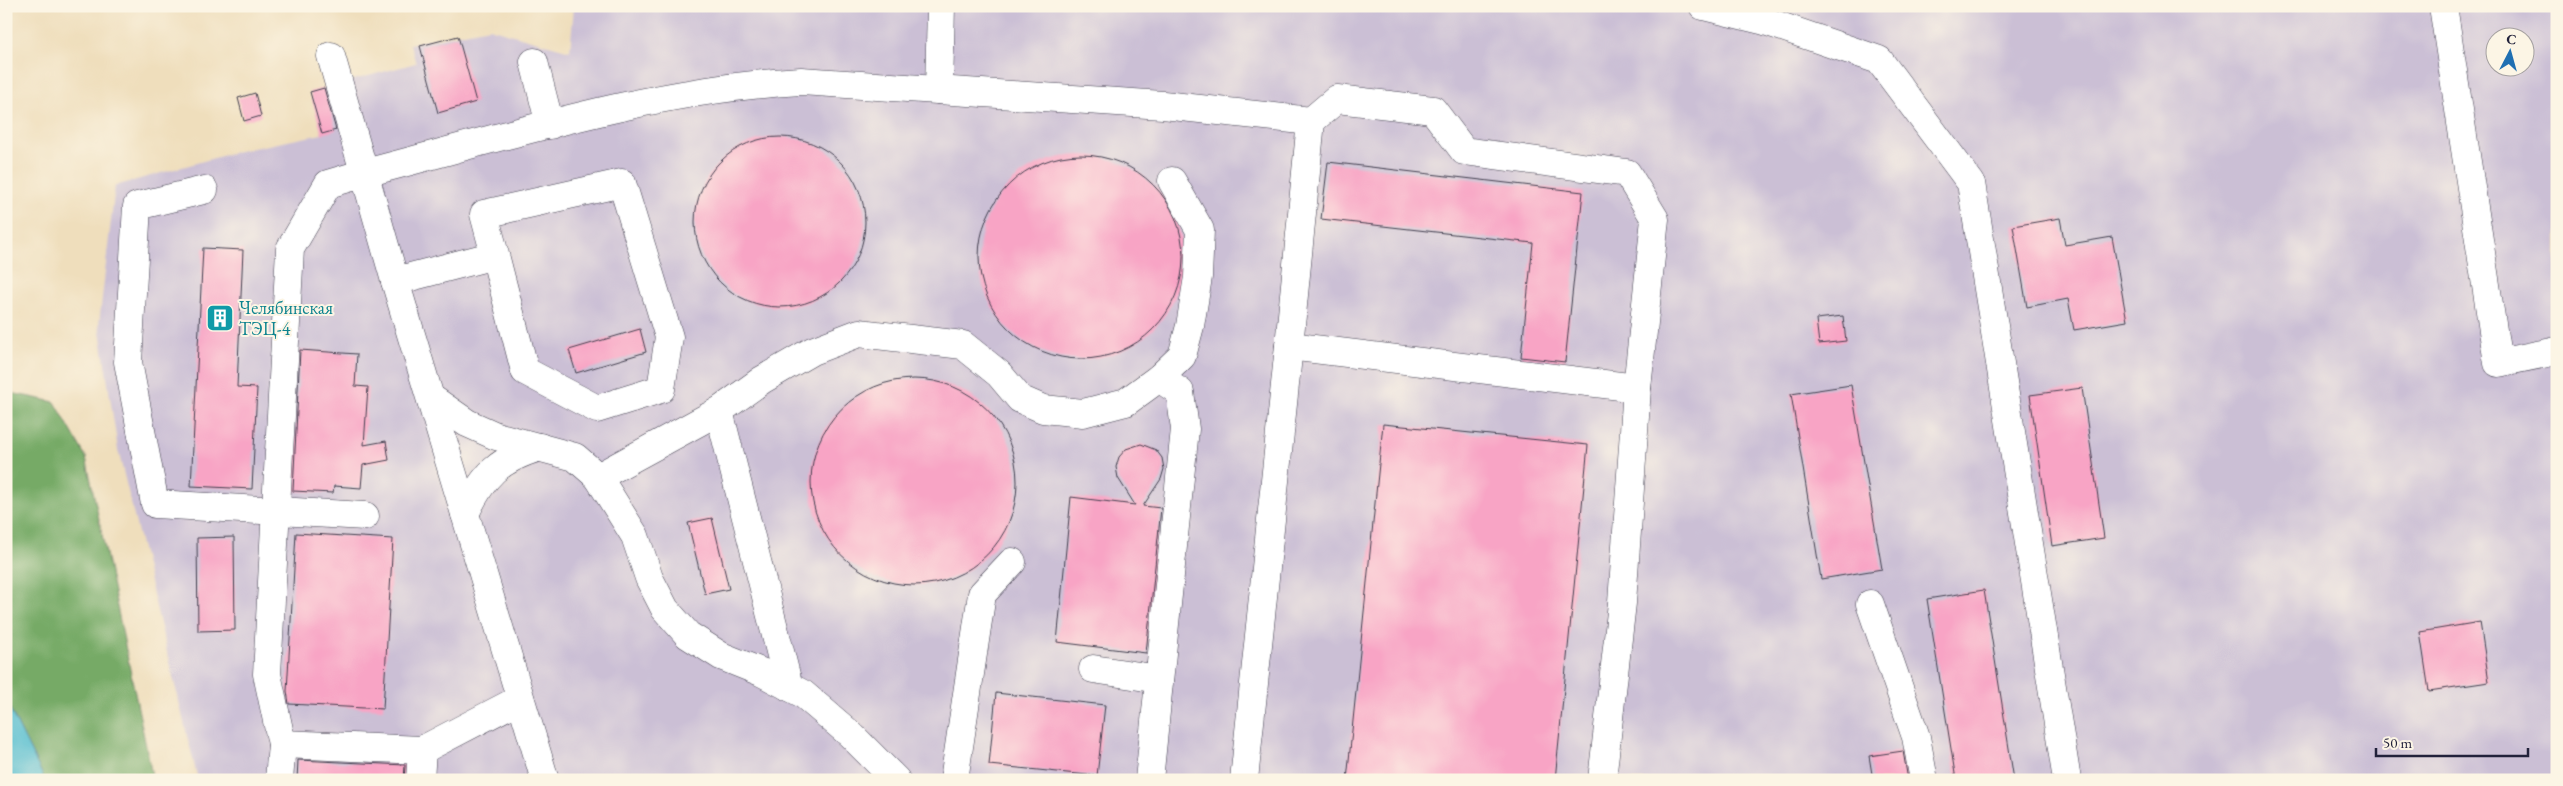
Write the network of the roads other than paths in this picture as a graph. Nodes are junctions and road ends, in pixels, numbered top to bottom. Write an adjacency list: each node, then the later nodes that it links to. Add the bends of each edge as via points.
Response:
1 (941, 6): 6 (lane)
2 (1704, 6): 42 (lane, via 1765,21 1879,60 1970,183)
3 (2443, 6): 15 (lane, via 2498,362)
4 (331, 56): 9 (lane)
5 (534, 62): 8 (lane)
6 (939, 90): 7 (lane, via 1163,106); 8 (lane, via 801,80 756,83 645,101)
7 (1311, 121): 14 (lane); 17 (lane, via 1337,99 1433,110 1464,151 1627,174 1655,219)
8 (550, 125): 9 (lane)
9 (365, 173): 13 (lane); 22 (lane, via 328,184 290,249)
10 (1172, 181): 16 (lane, via 1200,230 1198,277 1182,356)
11 (204, 190): 22 (lane, via 136,206 128,362 155,504)
12 (495, 255): 12 (lane, via 526,371 597,409 661,388 669,337 622,183 484,214); 13 (lane)
13 (395, 281): 18 (lane)
14 (1289, 346): 17 (lane); 39 (lane)
15 (2557, 352)
16 (1159, 378): 19 (lane, via 1126,402 1083,413 1043,409 1020,399 999,374 963,345 859,333 812,351 762,380); 28 (lane, via 1180,392 1185,429)
17 (1637, 388): 40 (lane, via 1622,603)
18 (431, 398): 20 (lane, via 467,423 496,436); 23 (lane)
19 (719, 411): 21 (lane); 29 (lane)
20 (540, 448): 21 (lane, via 575,457); 23 (lane, via 515,454 494,468 477,488)
21 (598, 478): 29 (lane, via 635,536 649,578 665,609 688,635 722,656)
22 (275, 512): 24 (lane); 31 (lane, via 267,674)
23 (465, 514): 30 (lane)
24 (365, 516)
25 (1012, 562): 37 (lane, via 982,594)
26 (1870, 604): 41 (lane, via 1916,737)
27 (1093, 669): 28 (lane)
28 (1159, 679): 38 (lane)
29 (789, 687): 36 (lane, via 803,694 850,734)
30 (520, 699): 32 (lane); 35 (lane)
31 (282, 744): 32 (lane); 33 (lane)
32 (422, 750): 34 (lane)
33 (279, 780)
34 (420, 780)
35 (545, 780)
36 (896, 780)
37 (954, 780)
38 (1149, 780)
39 (1244, 780)
40 (1602, 780)
41 (1924, 780)
42 (2067, 780)

